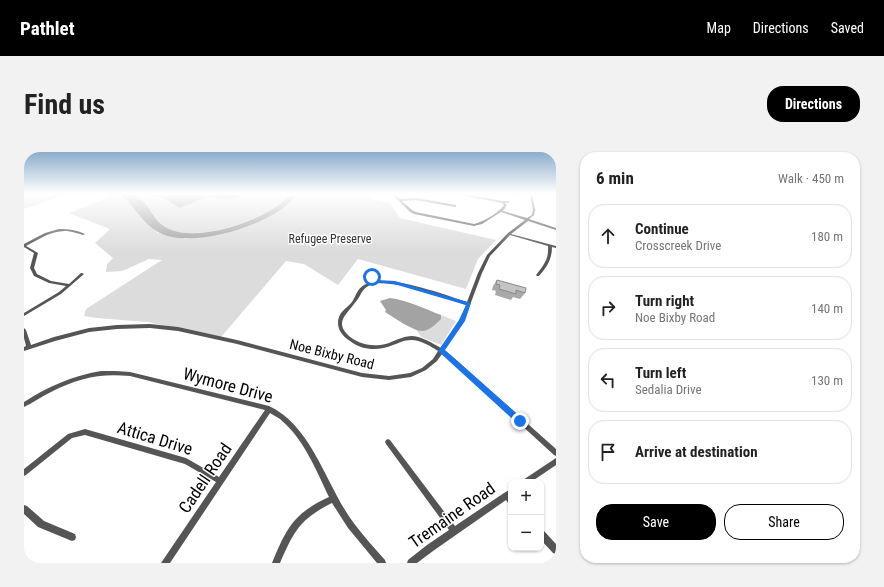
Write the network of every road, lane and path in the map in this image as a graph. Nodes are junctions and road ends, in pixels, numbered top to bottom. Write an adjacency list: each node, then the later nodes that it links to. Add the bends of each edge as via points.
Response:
1 (416, 213): 2 (street, via 470,225 481,223)
2 (497, 213)
3 (508, 213): 5 (street)
4 (534, 213): 5 (street)
5 (528, 220): 6 (street); 8 (street, Noe Bixby Road)
6 (556, 229)
7 (83, 234): 9 (street, via 63,228)
8 (509, 234): 10 (street); 15 (street, Noe Bixby Road, via 486,260)
9 (24, 245): 14 (street, via 36,253 32,268 35,275 50,282)
10 (550, 245): 11 (street); 13 (street, via 549,261)
11 (556, 247)
12 (82, 274): 14 (street)
13 (538, 275)
14 (70, 285): 16 (street)
15 (469, 304): 19 (street, Noe Bixby Road, via 462,321); 19 (street, via 395,282 374,279 362,287 340,320 342,332 354,342 367,346 385,346 413,338)
16 (24, 315)
17 (24, 330): 18 (street)
18 (26, 348): 19 (street, Noe Bixby Road, via 89,330 150,326 178,329 362,375 389,378 411,375 424,369)
19 (442, 351): 23 (street)
20 (24, 405): 21 (street, Wymore Drive, via 50,389 86,376 107,372 130,374)
21 (269, 409): 27 (street, Cadell Road); 29 (street, Wymore Drive, via 295,430)
22 (388, 442): 31 (street)
23 (556, 453)
24 (556, 461): 26 (street)
25 (24, 473): 27 (street, Attica Drive, via 78,431 186,461)
26 (529, 479)
27 (220, 481): 35 (street, Cadell Road)
28 (508, 497): 31 (street, Tremaine Road)
29 (334, 498): 36 (street, via 306,514 297,523); 37 (street, Wymore Drive, via 359,536)
30 (24, 509): 32 (street, via 41,524)
31 (454, 531): 38 (street, Tremaine Road)
32 (72, 537)
33 (544, 537): 34 (street)
34 (556, 550)
35 (165, 563)
36 (276, 563)
37 (382, 563)
38 (411, 563)

